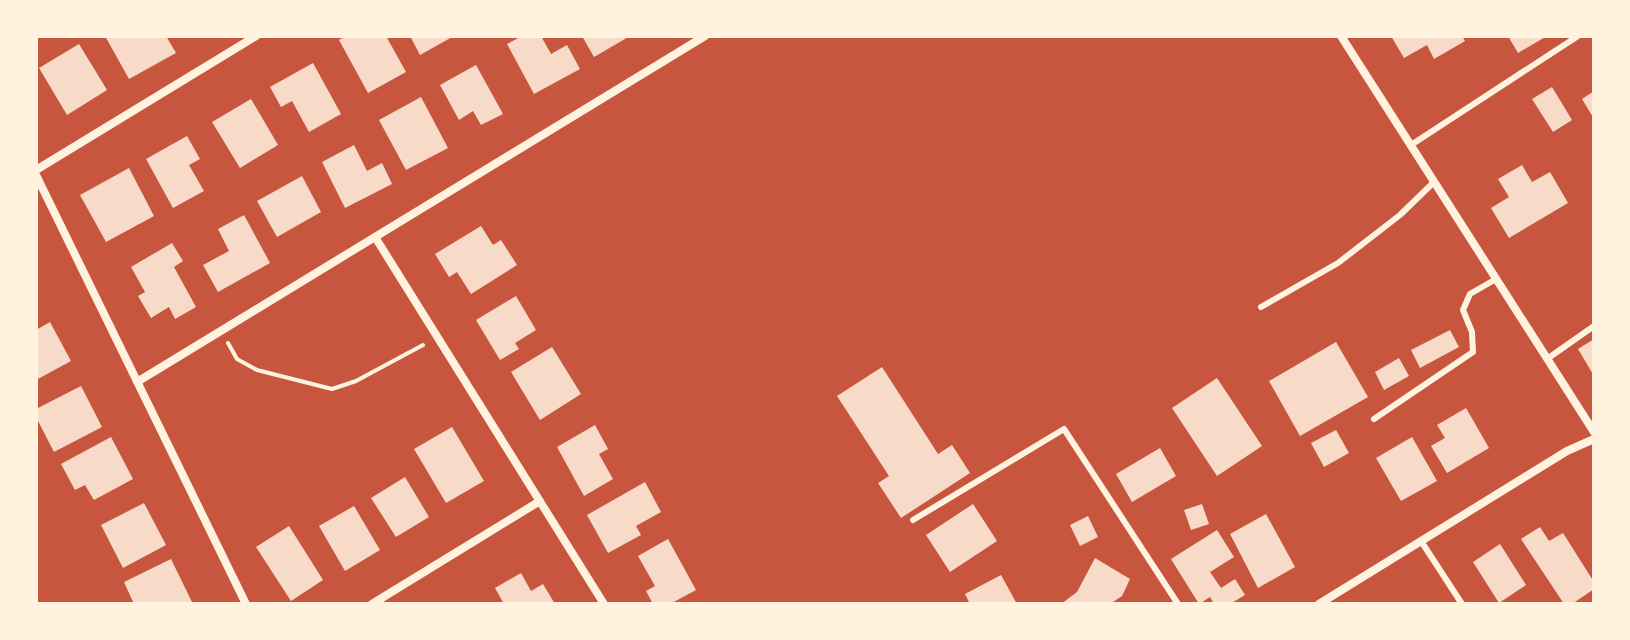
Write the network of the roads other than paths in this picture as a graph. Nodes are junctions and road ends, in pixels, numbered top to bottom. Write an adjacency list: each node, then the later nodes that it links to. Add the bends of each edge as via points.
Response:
1 (256, 36): 6 (street)
2 (705, 36): 8 (street)
3 (1341, 36): 5 (street)
4 (1578, 36): 5 (lane)
5 (1411, 145): 7 (street)
6 (36, 172): 13 (street)
7 (1434, 182): 9 (street); 10 (lane, via 1338,263)
8 (375, 237): 13 (street); 17 (street)
9 (1496, 279): 12 (street); 14 (lane, via 1470,294 1463,310 1473,352)
10 (1261, 307)
11 (1594, 326): 12 (lane)
12 (1547, 359): 15 (street)
13 (137, 382): 20 (street)
14 (1374, 419)
15 (1594, 432)
16 (1594, 439): 19 (street)
17 (540, 501): 21 (street); 22 (street)
18 (913, 520): 23 (lane, via 1064,429)
19 (1421, 541): 24 (street); 25 (lane)
20 (246, 604)
21 (372, 604)
22 (604, 604)
23 (1178, 604)
24 (1319, 604)
25 (1462, 604)

